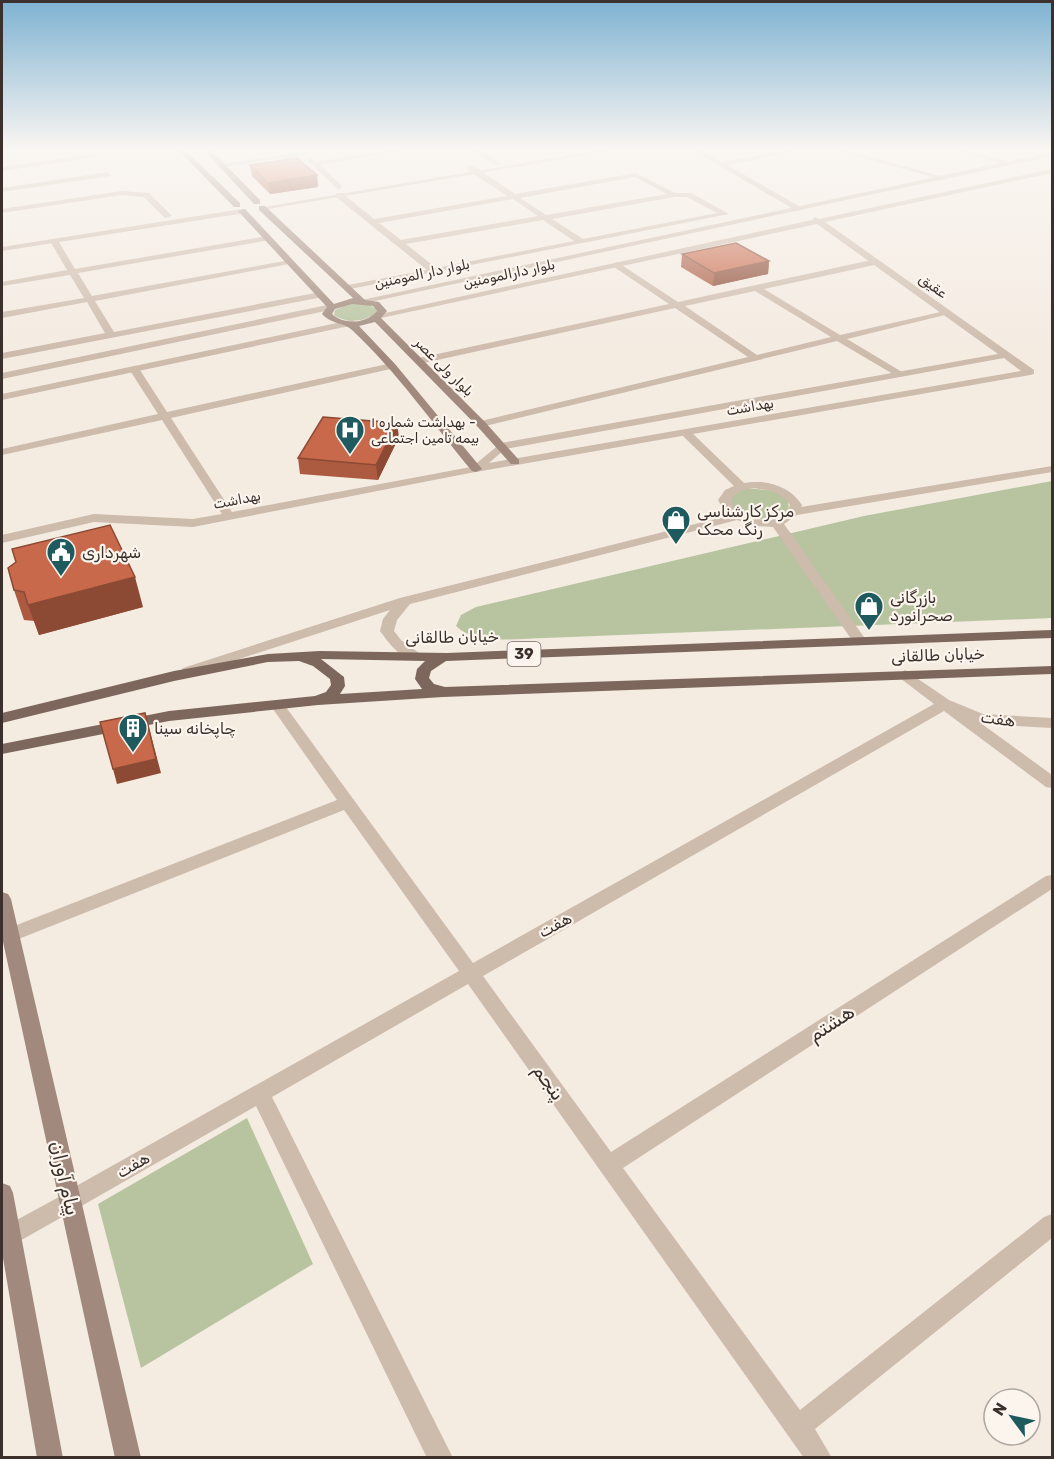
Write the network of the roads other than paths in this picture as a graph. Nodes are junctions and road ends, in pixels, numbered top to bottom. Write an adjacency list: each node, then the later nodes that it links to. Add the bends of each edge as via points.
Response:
1 (155, 218): 17 (street)
2 (182, 218): 16 (street)
3 (248, 218): 15 (main road)
4 (274, 218): 27 (main road)
5 (369, 218): 13 (street)
6 (395, 218): 13 (street)
7 (538, 218): 19 (street)
8 (546, 218): 18 (street)
9 (704, 218): 18 (street)
10 (757, 218): 31 (street, بلوار دار المومنین)
11 (814, 218): 14 (street, عقیق)
12 (838, 218): 14 (street)
13 (373, 222): 19 (street)
14 (820, 222): 21 (street, عقیق); 23 (street, بلوار دارالمومنین)
15 (267, 238): 22 (main road); 25 (street)
16 (54, 241): 20 (street); 25 (street)
17 (2, 242)
18 (581, 242): 24 (street)
19 (400, 243): 24 (street)
20 (2, 249)
21 (876, 262): 28 (street); 34 (street, عقیق)
22 (290, 263): 29 (main road); 30 (street)
23 (617, 265): 32 (street); 36 (street, بلوار دارالمومنین)
24 (434, 271): 27 (street)
25 (73, 272): 26 (street); 30 (street)
26 (2, 284)
27 (348, 288): 31 (main road)
28 (757, 288): 32 (street); 39 (street)
29 (320, 295): 33 (main road); 38 (street)
30 (89, 300): 35 (street); 38 (street)
31 (361, 301): 33 (main road); 36 (main road, بلوار ولی عصر, via 381,307)
32 (677, 305): 42 (street); 43 (street)
33 (332, 307): 37 (main road, via 329,318); 48 (street)
34 (946, 312): 39 (street); 40 (street, عقیق)
35 (2, 315)
36 (379, 316): 37 (main road); 43 (main road, بلوار ولی عصر)
37 (351, 323): 44 (main road); 45 (street)
38 (111, 335): 41 (street)
39 (840, 338): 42 (street); 47 (street)
40 (1006, 355): 46 (street, عقیق); 47 (street, بهداشت)
41 (2, 356)
42 (756, 358): 53 (street)
43 (419, 361): 53 (main road, بلوار ولی عصر)
44 (392, 366): 51 (street); 58 (main road)
45 (134, 369): 49 (street); 51 (street)
46 (1030, 372): 52 (street, بهداشت)
47 (898, 374): 50 (street, بهداشت)
48 (2, 376)
49 (2, 397)
50 (760, 399): 52 (street, via 784,407 781,415); 55 (street, بهداشت)
51 (163, 417): 56 (street); 62 (street)
52 (774, 418): 54 (street, بهداشت)
53 (482, 424): 55 (main road, بلوار ولی عصر)
54 (686, 433): 57 (street, بهداشت); 60 (street)
55 (501, 446): 57 (main road, بلوار ولی عصر); 58 (street)
56 (2, 452)
57 (515, 462): 58 (street, بهداشت)
58 (476, 469): 62 (street, بهداشت)
59 (1053, 469): 61 (street)
60 (742, 486): 61 (street, via 777,489 793,499); 63 (street, via 724,500)
61 (795, 512): 64 (street)
62 (229, 516): 65 (street, بهداشت, via 193,523 94,518)
63 (736, 517): 64 (street, via 759,523); 66 (street)
64 (776, 522): 68 (street)
65 (2, 539)
66 (405, 601): 70 (street, via 390,619 387,630 396,643); 74 (street)
67 (1053, 634): 68 (main road, خیابان طالقانی / 39)
68 (859, 640): 71 (main road, خیابان طالقانی / 39)
69 (295, 656): 70 (main road, خیابان طالقانی / 39); 74 (main road, خیابان طالقانی / 39, via 232,663); 76 (main road, via 318,663 337,677 338,686 331,695)
70 (414, 656): 71 (main road, خیابان طالقانی / 39)
71 (447, 657): 75 (main road, via 433,661 424,669 422,679)
72 (1053, 670): 73 (main road, خیابان طالقانی / 39)
73 (905, 675): 75 (main road, خیابان طالقانی / 39); 77 (street)
74 (174, 676): 79 (main road, خیابان طالقانی / 39)
75 (442, 692): 76 (main road, خیابان طالقانی / 39)
76 (318, 700): 78 (main road, خیابان طالقانی / 39)
77 (945, 704): 80 (street, هفت, via 981,719); 82 (street); 87 (street, هفت)
78 (278, 706): 81 (main road, خیابان طالقانی / 39, via 169,716); 83 (street, پنجم)
79 (2, 718)
80 (1053, 723)
81 (2, 749)
82 (1053, 783)
83 (347, 801): 86 (street); 87 (street, پنجم)
84 (1053, 881): 89 (street, هشتم)
85 (2, 899): 86 (main road, پیام آوران)
86 (10, 935): 91 (main road, پیام آوران)
87 (471, 973): 88 (street, هفت); 89 (street, پنجم)
88 (260, 1093): 91 (street, هفت); 97 (street)
89 (609, 1165): 94 (street, پنجم)
90 (2, 1193): 93 (main road)
91 (70, 1201): 93 (street, هفت); 96 (main road, پیام آوران)
92 (1053, 1225): 94 (street)
93 (5, 1238): 95 (main road)
94 (798, 1427): 98 (street, پنجم)
95 (50, 1458)
96 (128, 1458)
97 (441, 1458)
98 (820, 1458)

